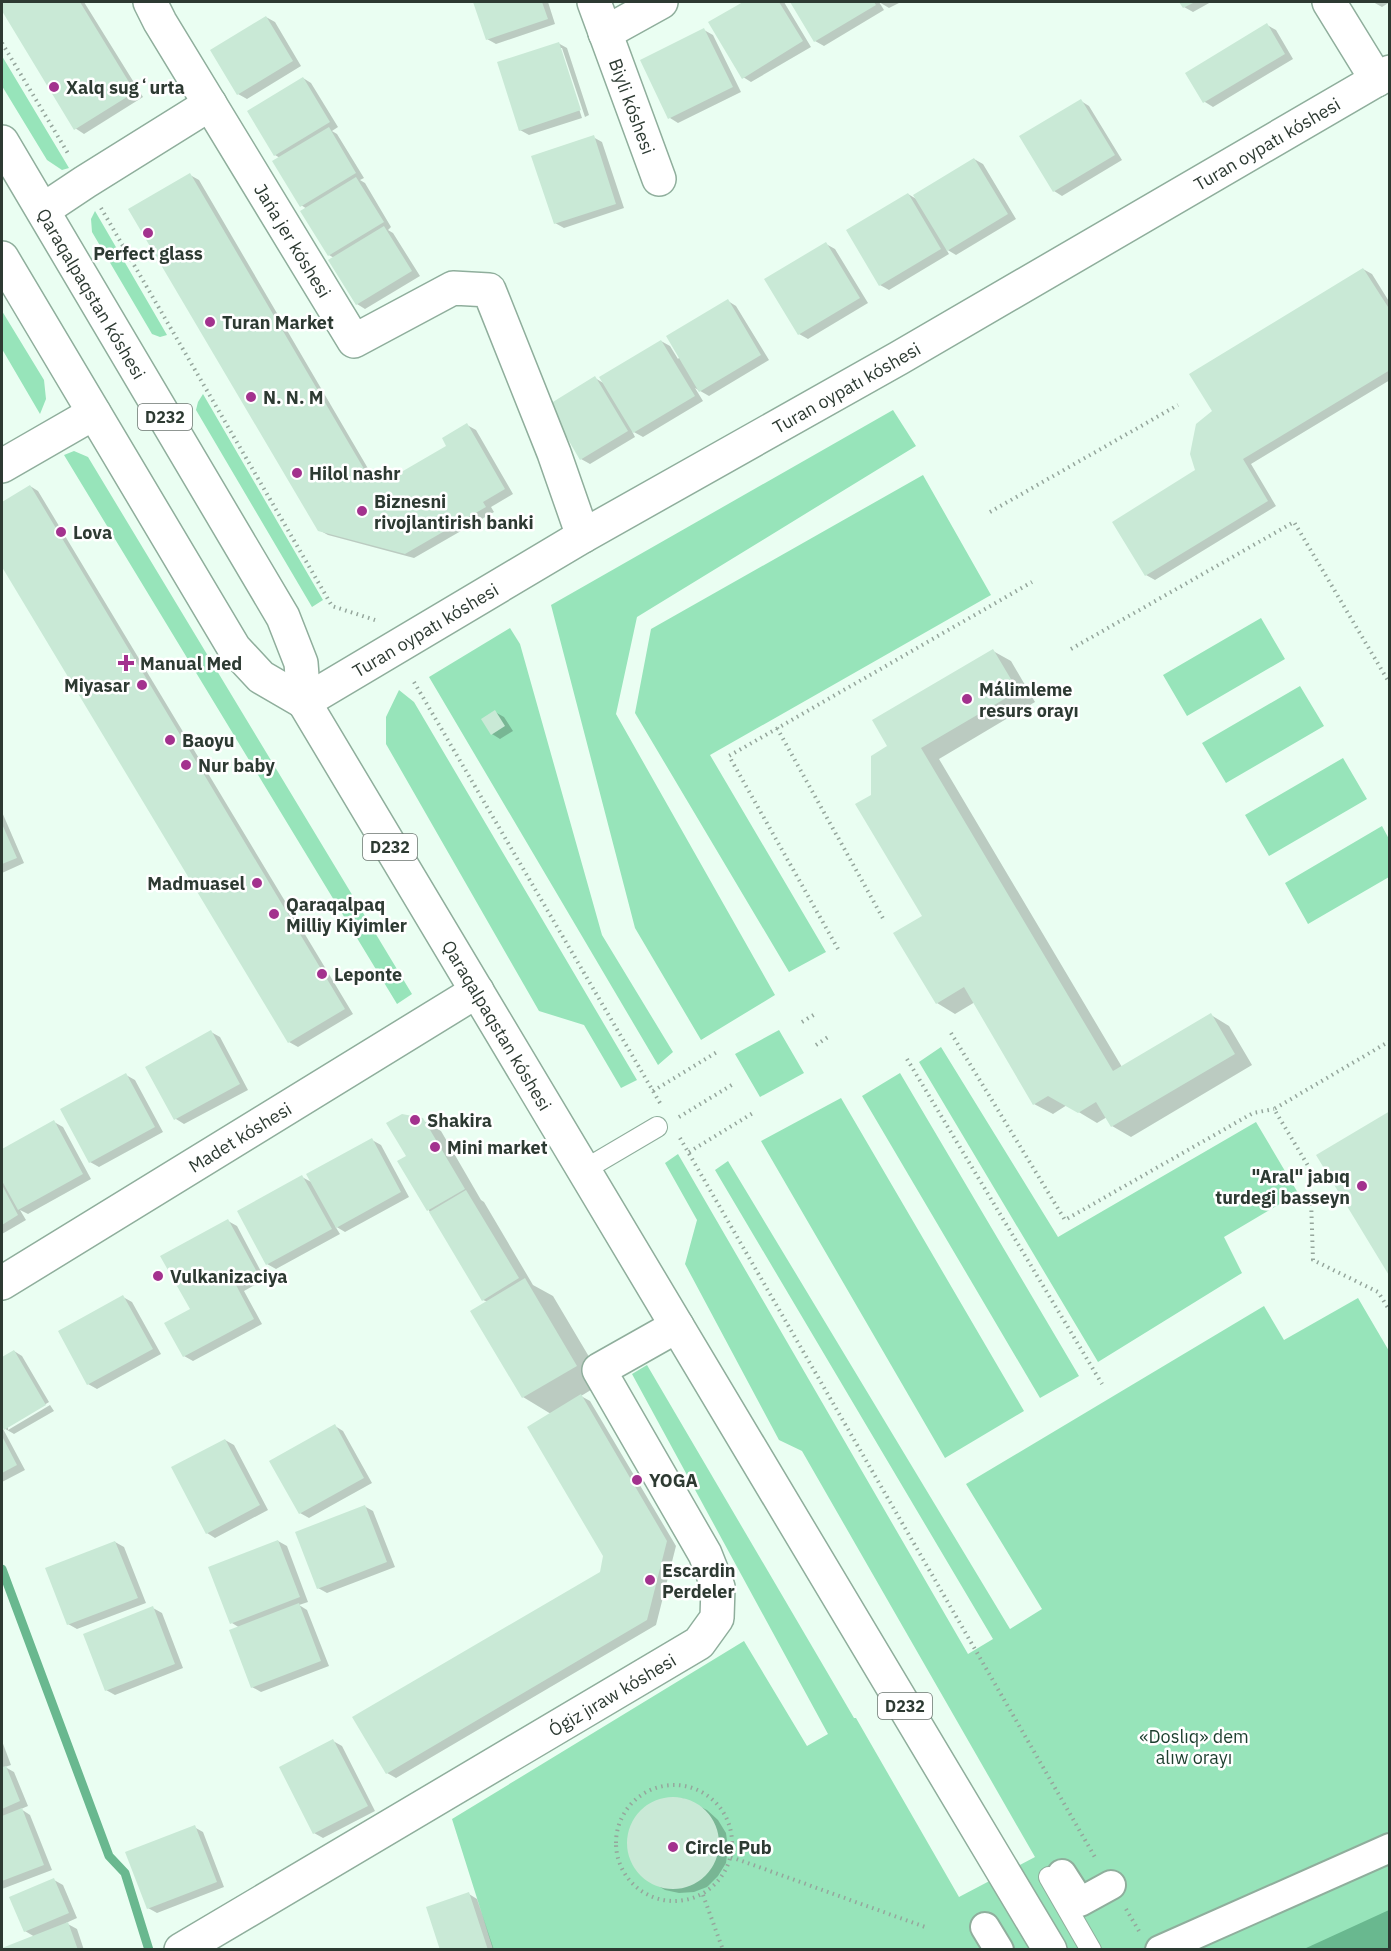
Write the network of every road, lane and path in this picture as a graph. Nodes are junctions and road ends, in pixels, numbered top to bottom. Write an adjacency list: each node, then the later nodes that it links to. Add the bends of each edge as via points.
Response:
1 (150, 2): 8 (street, Jańa jer kóshesi)
2 (594, 2): 5 (street, Biyli kóshesi)
3 (661, 2): 5 (street)
4 (1329, 2): 7 (street)
5 (605, 33): 10 (street, Biyli kóshesi)
6 (2, 43): 11 (path)
7 (1383, 76): 18 (street, Turan oypatı kóshesi, via 906,354)
8 (210, 104): 11 (street); 18 (street, Jańa jer kóshesi, via 354,341 453,288 489,290)
9 (2, 142): 12 (street, Qaraqalpaqstan kóshesi / D232)
10 (659, 179)
11 (85, 182): 12 (street); 20 (path, via 332,606)
12 (42, 210): 24 (street, Qaraqalpaqstan kóshesi / D232, via 283,617 301,663)
13 (2, 258): 15 (street, Qaraqalpaqstan kóshesi / D232)
14 (1178, 405): 17 (path)
15 (94, 412): 16 (street); 24 (street, Qaraqalpaqstan kóshesi / D232, via 234,648 261,677)
16 (2, 466)
17 (990, 512)
18 (583, 536): 24 (street, Turan oypatı kóshesi)
19 (1032, 582): 25 (path)
20 (379, 622)
21 (1071, 649): 23 (path, via 1294,522)
22 (414, 682): 38 (path)
23 (1389, 684)
24 (304, 702): 28 (street, Qaraqalpaqstan kóshesi / D232)
25 (777, 728): 26 (path); 27 (path, via 729,756)
26 (885, 922)
27 (838, 949)
28 (477, 991): 44 (street, Qaraqalpaqstan kóshesi / D232); 45 (street, Madet kóshesi)
29 (815, 1014): 30 (path)
30 (802, 1022)
31 (951, 1033): 39 (path, via 1065,1220 1253,1113)
32 (828, 1038): 34 (path)
33 (1389, 1041): 39 (path)
34 (816, 1046)
35 (717, 1052): 38 (path)
36 (907, 1059): 48 (path)
37 (735, 1083): 41 (path)
38 (653, 1091): 41 (path)
39 (1274, 1109): 46 (path, via 1310,1169 1314,1260 1378,1292)
40 (753, 1113): 43 (path)
41 (664, 1120): 44 (lane)
42 (677, 1132): 43 (path)
43 (689, 1152): 52 (path)
44 (584, 1170): 47 (street, Qaraqalpaqstan kóshesi / D232)
45 (2, 1283)
46 (1389, 1311)
47 (677, 1326): 55 (street, Qaraqalpaqstan kóshesi / D232); 57 (street, Ógiz jıraw kóshesi, via 599,1370 705,1554 718,1587 717,1618 699,1643)
48 (1102, 1384)
49 (1389, 1848): 56 (street)
50 (731, 1857): 53 (path, via 718,1883); 53 (path, via 731,1828 723,1811 694,1788 674,1784 656,1788 626,1810 618,1828 616,1847 631,1883 646,1895 665,1902 684,1902); 54 (path)
51 (1055, 1875): 52 (street, via 1080,1902); 59 (lane)
52 (1111, 1885): 56 (path)
53 (703, 1895): 58 (path)
54 (925, 1927)
55 (1047, 1944)
56 (1152, 1945)
57 (181, 1950)
58 (723, 1950)
59 (1091, 1950)

